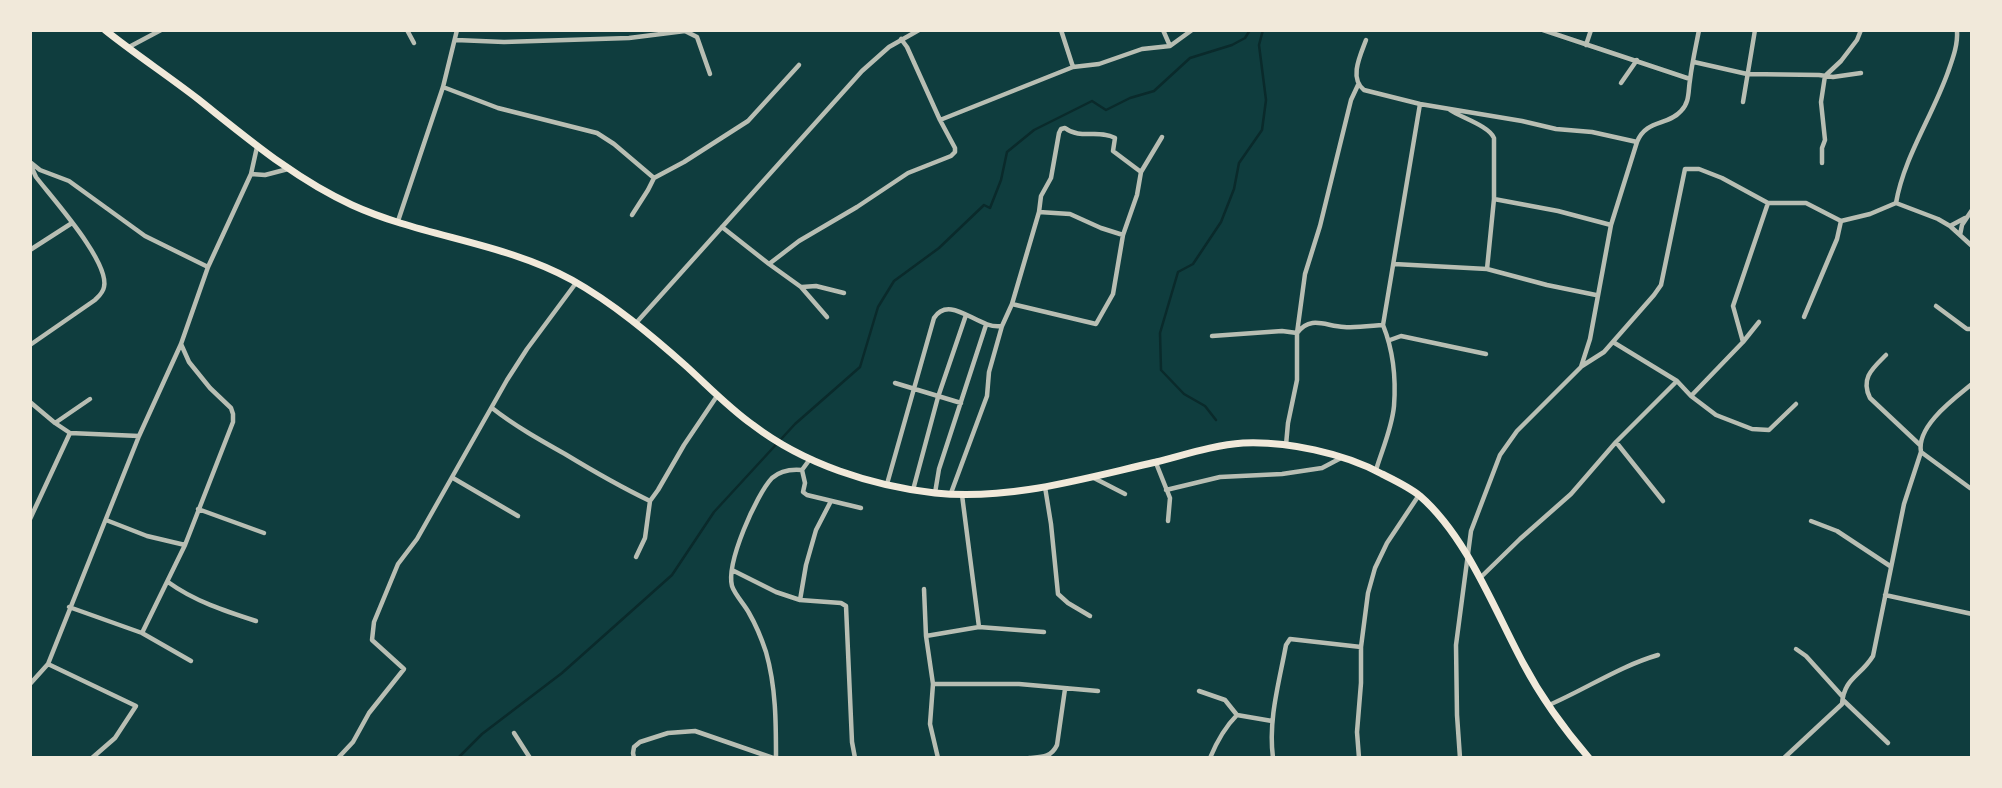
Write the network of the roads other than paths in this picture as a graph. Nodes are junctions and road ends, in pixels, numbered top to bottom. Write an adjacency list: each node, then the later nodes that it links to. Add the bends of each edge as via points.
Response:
1 (104, 30): 23 (main road)
2 (161, 30): 23 (street)
3 (407, 30): 20 (street)
4 (457, 30): 17 (street)
5 (554, 30): 18 (street)
6 (919, 30): 16 (street)
7 (1060, 30): 27 (street)
8 (1163, 30): 22 (street)
9 (1192, 30): 22 (street)
10 (1543, 30): 21 (street)
11 (1591, 30): 21 (street)
12 (1699, 30): 25 (street)
13 (1755, 30): 30 (street)
14 (1861, 30): 31 (street)
15 (1957, 30): 52 (street, via 1945,81 1907,162)
16 (901, 39): 39 (street); 62 (street, via 862,71)
17 (456, 40): 18 (street); 35 (street)
18 (554, 40): 29 (street, via 685,31 697,37)
19 (1366, 40): 34 (street)
20 (414, 43)
21 (1586, 45): 24 (street)
22 (1170, 46): 27 (street)
23 (128, 48): 42 (main road)
24 (1637, 60): 32 (street); 33 (street)
25 (1694, 62): 30 (street); 32 (street)
26 (799, 65): 48 (street, via 740,128)
27 (1073, 67): 39 (street)
28 (1861, 73): 31 (street)
29 (710, 74)
30 (1747, 74): 31 (street); 36 (street)
31 (1825, 76): 44 (street)
32 (1690, 79): 41 (street, via 1688,99 1679,115 1647,127)
33 (1621, 83)
34 (1358, 85): 37 (street); 86 (street, via 1305,274)
35 (443, 87): 48 (street, via 498,108 597,133); 57 (street)
36 (1743, 102)
37 (1420, 104): 38 (street); 68 (street)
38 (1448, 109): 41 (street); 50 (street, via 1493,134)
39 (940, 120): 67 (street, via 955,148 951,156 908,173)
40 (1162, 137): 46 (street)
41 (1636, 142): 60 (street)
42 (257, 147): 45 (main road); 47 (street)
43 (30, 163): 49 (street); 69 (street, via 69,181 145,236)
44 (1822, 163)
45 (289, 169): 47 (street); 57 (main road, via 355,206)
46 (1141, 172): 54 (street, via 1113,151 1115,138 1109,134 1073,134 1061,129); 63 (street)
47 (251, 174): 69 (street)
48 (654, 177): 55 (street)
49 (33, 178): 59 (street)
50 (1494, 198): 60 (street); 70 (street)
51 (1768, 203): 58 (street, via 1806,203); 89 (street, via 1722,178 1685,169 1661,285); 90 (street, via 1733,306)
52 (1896, 203): 58 (street); 61 (street)
53 (1972, 210): 56 (street)
54 (1039, 212): 63 (street, via 1070,214); 75 (street)
55 (632, 215)
56 (1967, 216): 61 (street); 64 (street)
57 (398, 221): 71 (main road, via 520,257)
58 (1841, 221): 79 (street)
59 (72, 223): 66 (street); 92 (street, via 95,254 105,286 101,295)
60 (1611, 225): 74 (street)
61 (1950, 226): 64 (street)
62 (722, 227): 67 (street); 81 (street)
63 (1123, 234): 75 (street, via 1113,294 1096,324)
64 (1960, 236): 65 (street)
65 (1972, 246)
66 (30, 250)
67 (769, 264): 72 (street)
68 (1394, 264): 70 (street); 83 (street)
69 (208, 267): 91 (street)
70 (1486, 269): 74 (street)
71 (577, 282): 81 (main road); 107 (street, via 527,349)
72 (801, 287): 73 (street); 78 (street)
73 (844, 293)
74 (1597, 295): 95 (street)
75 (1012, 303): 84 (street)
76 (1936, 306): 85 (street, via 1967,330)
77 (966, 315): 82 (street); 99 (street, via 944,308 934,318); 102 (street)
78 (827, 317)
79 (1804, 317)
80 (1759, 322): 90 (street)
81 (636, 324): 100 (main road)
82 (986, 325): 84 (street); 105 (street)
83 (1383, 325): 86 (street, via 1344,327 1317,322); 88 (street)
84 (1002, 326): 128 (street, via 987,396)
85 (1972, 329)
86 (1297, 333): 87 (street); 113 (street, via 1297,380)
87 (1212, 336)
88 (1390, 340): 93 (street, via 1401,336); 119 (street, via 1394,407)
89 (1614, 342): 95 (street); 96 (street)
90 (1742, 342): 101 (street)
91 (181, 344): 110 (street); 136 (street, via 190,362 233,414)
92 (30, 345)
93 (1486, 354)
94 (1886, 355): 112 (street, via 1868,372 1867,392)
95 (1581, 366): 144 (street, via 1517,431 1500,455 1471,531)
96 (1677, 382): 101 (street); 111 (street)
97 (895, 383): 99 (street)
98 (1972, 384): 112 (street, via 1931,421)
99 (915, 390): 102 (street); 122 (street)
100 (717, 396): 116 (main road, via 766,435); 132 (street)
101 (1690, 396): 106 (street, via 1716,415 1761,431 1769,430)
102 (938, 397): 105 (street); 125 (street)
103 (90, 399): 108 (street)
104 (30, 401): 108 (street)
105 (961, 403): 127 (street)
106 (1796, 404)
107 (492, 408): 121 (street); 132 (street)
108 (55, 423): 109 (street)
109 (70, 433): 110 (street); 138 (street)
110 (139, 436): 139 (street)
111 (1616, 442): 134 (street); 148 (street, via 1572,494)
112 (1920, 445): 114 (street)
113 (1285, 446): 115 (main road); 117 (main road, via 1244,443)
114 (1921, 452): 124 (street); 146 (street, via 1903,504)
115 (1342, 458): 119 (main road); 126 (street, via 1322,468 1220,477)
116 (810, 459): 118 (street); 122 (main road)
117 (1156, 462): 120 (main road); 126 (street)
118 (802, 470): 133 (street, via 803,492); 147 (street, via 792,469 772,478 750,512)
119 (1376, 470): 131 (main road)
120 (1091, 476): 123 (main road); 129 (street)
121 (453, 478): 137 (street); 178 (street, via 398,564 374,622 372,640 404,669)
122 (887, 484): 125 (main road)
123 (1044, 486): 130 (main road); 155 (street, via 1058,594)
124 (1970, 488)
125 (913, 490): 127 (main road)
126 (1166, 490): 140 (street)
127 (935, 493): 128 (main road)
128 (951, 494): 130 (main road)
129 (1125, 494)
130 (962, 495): 157 (street)
131 (1419, 495): 144 (main road); 161 (street, via 1375,568)
132 (650, 501): 145 (street, via 645,538)
133 (831, 501): 135 (street); 152 (street, via 816,530)
134 (1663, 501)
135 (861, 508)
136 (198, 509): 142 (street); 143 (street)
137 (517, 516)
138 (30, 519)
139 (106, 520): 143 (street); 153 (street)
140 (1168, 521)
141 (1811, 521): 146 (street, via 1837,531)
142 (264, 533)
143 (185, 545): 149 (street)
144 (1468, 555): 148 (main road); 188 (street, via 1456,645)
145 (636, 557)
146 (1890, 566): 151 (street)
147 (732, 570): 152 (street); 181 (street, via 732,586 766,652 776,703)
148 (1480, 579): 172 (main road)
149 (168, 582): 156 (street, via 215,608); 159 (street)
150 (924, 589): 160 (street)
151 (1885, 594): 154 (street); 171 (street, via 1873,656 1845,687)
152 (800, 600): 182 (street, via 846,606)
153 (69, 607): 159 (street); 165 (street)
154 (1972, 614)
155 (1090, 616)
156 (256, 621)
157 (979, 627): 158 (street); 160 (street)
158 (1044, 632)
159 (142, 633): 164 (street)
160 (926, 636): 167 (street)
161 (1361, 647): 174 (street, via 1290,639); 187 (street)
162 (1796, 649): 171 (street)
163 (1658, 655): 172 (street, via 1636,661)
164 (191, 661)
165 (48, 664): 166 (street); 177 (street, via 136,706 115,738)
166 (30, 684)
167 (933, 684): 168 (street); 183 (street, via 930,723)
168 (1065, 689): 169 (street); 184 (street, via 1054,751)
169 (1098, 691)
170 (1199, 691): 173 (street, via 1225,700)
171 (1842, 698): 176 (street); 190 (street, via 1842,704 1819,728)
172 (1548, 705): 189 (main road)
173 (1237, 715): 174 (street); 185 (street)
174 (1272, 721): 186 (street)
175 (514, 733): 179 (street)
176 (1888, 743)
177 (92, 758)
178 (338, 758)
179 (530, 758)
180 (634, 758): 181 (street, via 634,747 640,742 695,731)
181 (775, 758)
182 (855, 758)
183 (938, 758)
184 (1029, 758)
185 (1210, 758)
186 (1273, 758)
187 (1359, 758)
188 (1460, 758)
189 (1589, 758)
190 (1784, 758)

